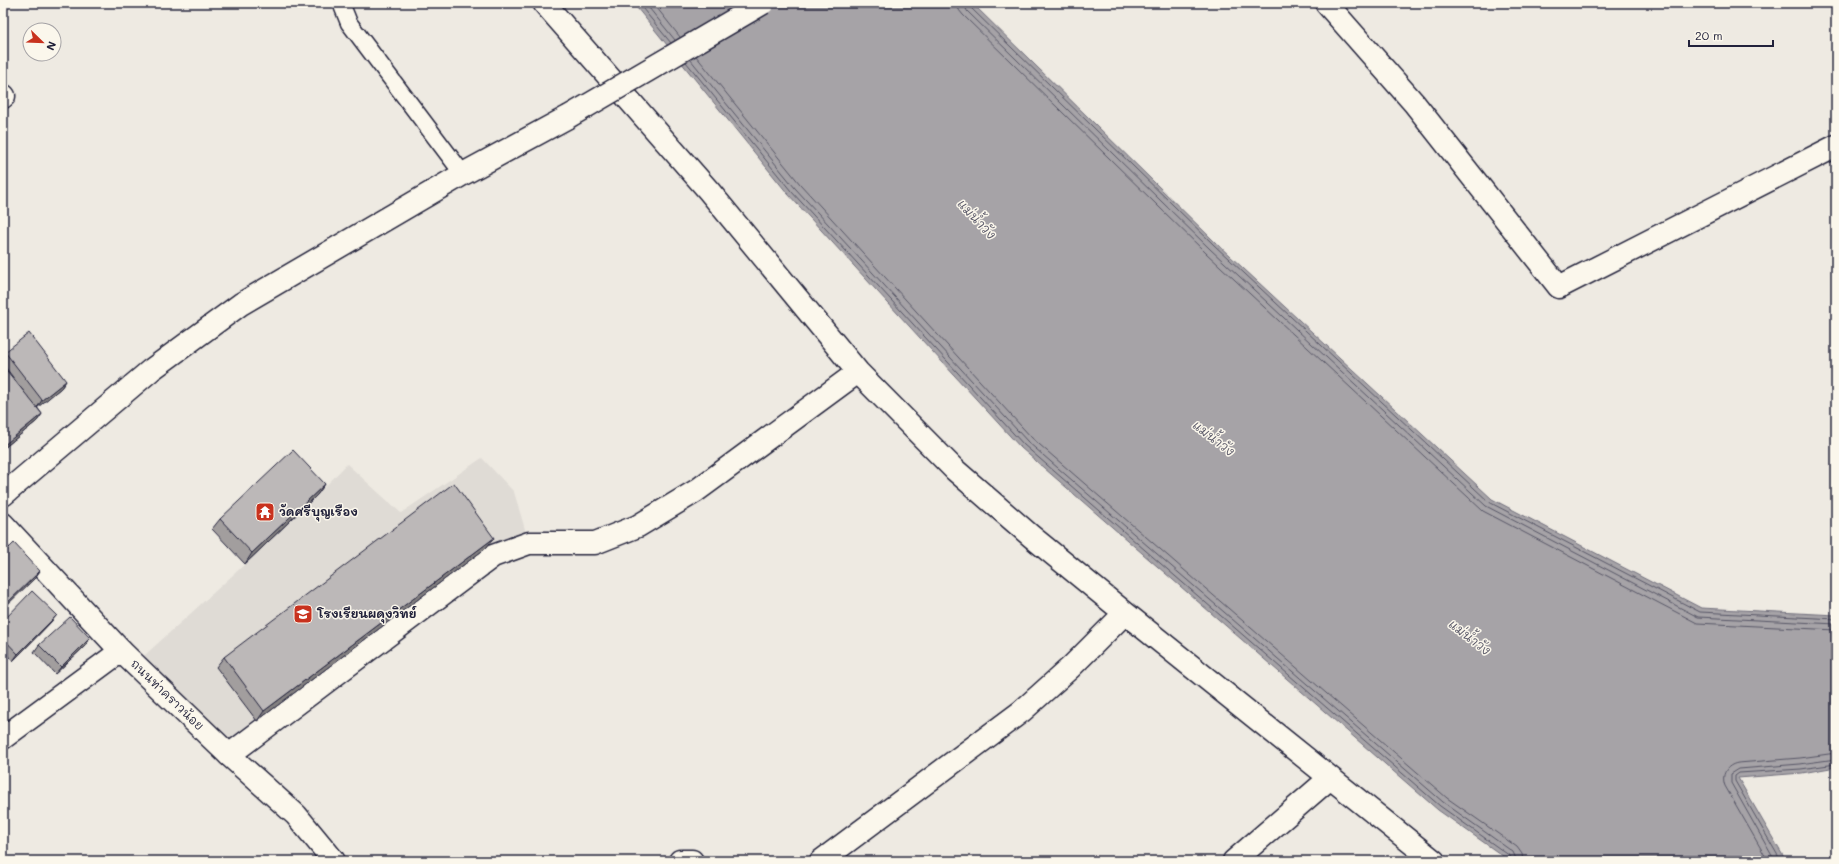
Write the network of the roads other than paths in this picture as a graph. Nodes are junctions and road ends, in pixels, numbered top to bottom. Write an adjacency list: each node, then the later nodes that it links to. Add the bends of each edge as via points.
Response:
1 (341, 3): 6 (lane, via 349,24)
2 (544, 3): 7 (street, via 709,191)
3 (764, 3): 6 (street, bridge, via 568,117)
4 (1326, 3): 5 (street, via 1414,102 1559,287)
5 (1836, 146)
6 (462, 174): 8 (street, via 241,304 151,370)
7 (858, 372): 10 (street, via 955,470); 13 (street, via 696,491 638,526 595,543 529,543 493,556)
8 (3, 495)
9 (3, 524): 11 (street, ถนนท่าคราวน้อย)
10 (1124, 613): 14 (street); 18 (street, via 1071,667 1022,711)
11 (121, 651): 12 (street); 13 (street, ถนนท่าคราวน้อย)
12 (3, 738)
13 (229, 755): 15 (street, ถนนท่าคราวน้อย, via 296,815)
14 (1330, 778): 19 (street); 20 (street)
15 (334, 861)
16 (680, 861): 17 (street)
17 (692, 861)
18 (821, 861)
19 (1234, 861)
20 (1434, 861)

